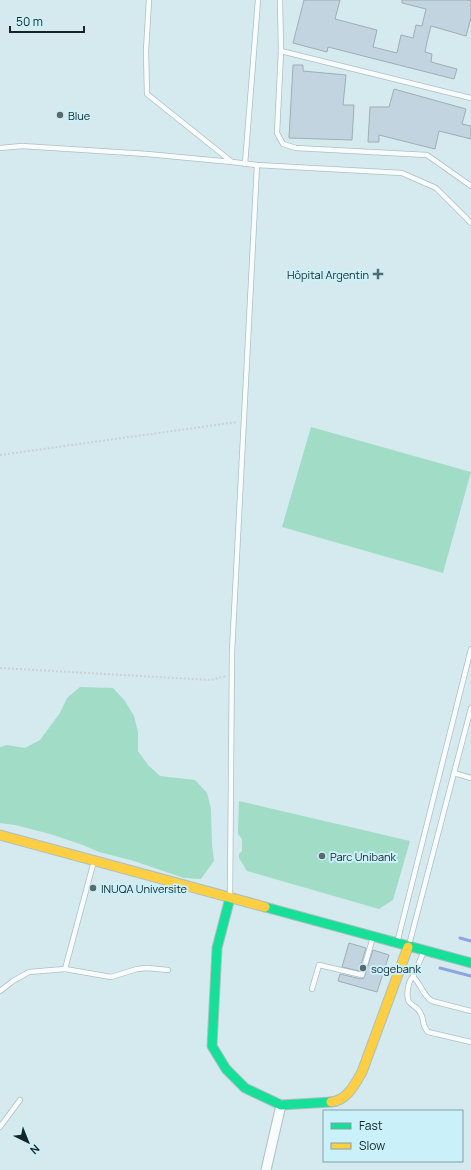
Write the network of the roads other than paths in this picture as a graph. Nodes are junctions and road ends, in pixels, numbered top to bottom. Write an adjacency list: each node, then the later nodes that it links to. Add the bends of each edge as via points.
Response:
1 (149, 0): 7 (lane, via 147,94)
2 (258, 0): 8 (lane)
3 (280, 0): 4 (lane)
4 (281, 51): 5 (lane); 10 (lane, via 277,133 283,144 296,148 428,155)
5 (471, 98)
6 (0, 148): 7 (lane, via 22,146)
7 (232, 162): 8 (lane)
8 (246, 164): 9 (lane)
9 (257, 165): 11 (lane, via 402,173 436,188); 18 (lane, via 232,652)
10 (471, 186)
11 (471, 223)
12 (471, 649): 20 (lane)
13 (471, 708): 14 (lane)
14 (454, 773): 15 (lane); 21 (lane)
15 (471, 778)
16 (0, 835): 17 (main road)
17 (94, 861): 18 (main road); 24 (lane)
18 (230, 898): 19 (main road); 32 (main road, via 217,948 212,1046 226,1068 245,1088)
19 (373, 937): 20 (main road); 27 (lane, via 362,975 319,965)
20 (397, 943): 21 (main road)
21 (408, 947): 22 (main road); 32 (main road, via 362,1072 353,1089 337,1102)
22 (424, 951): 23 (main road); 26 (lane)
23 (471, 964)
24 (65, 969): 25 (lane, via 111,977 137,969); 28 (lane, via 29,972)
25 (168, 970)
26 (413, 978): 29 (lane, via 432,1001); 30 (lane, via 409,982 407,998 419,1011 428,1032)
27 (312, 990)
28 (0, 991)
29 (471, 1011)
30 (471, 1042)
31 (20, 1100): 33 (lane)
32 (281, 1105): 34 (street)
33 (0, 1127)
34 (266, 1170)

